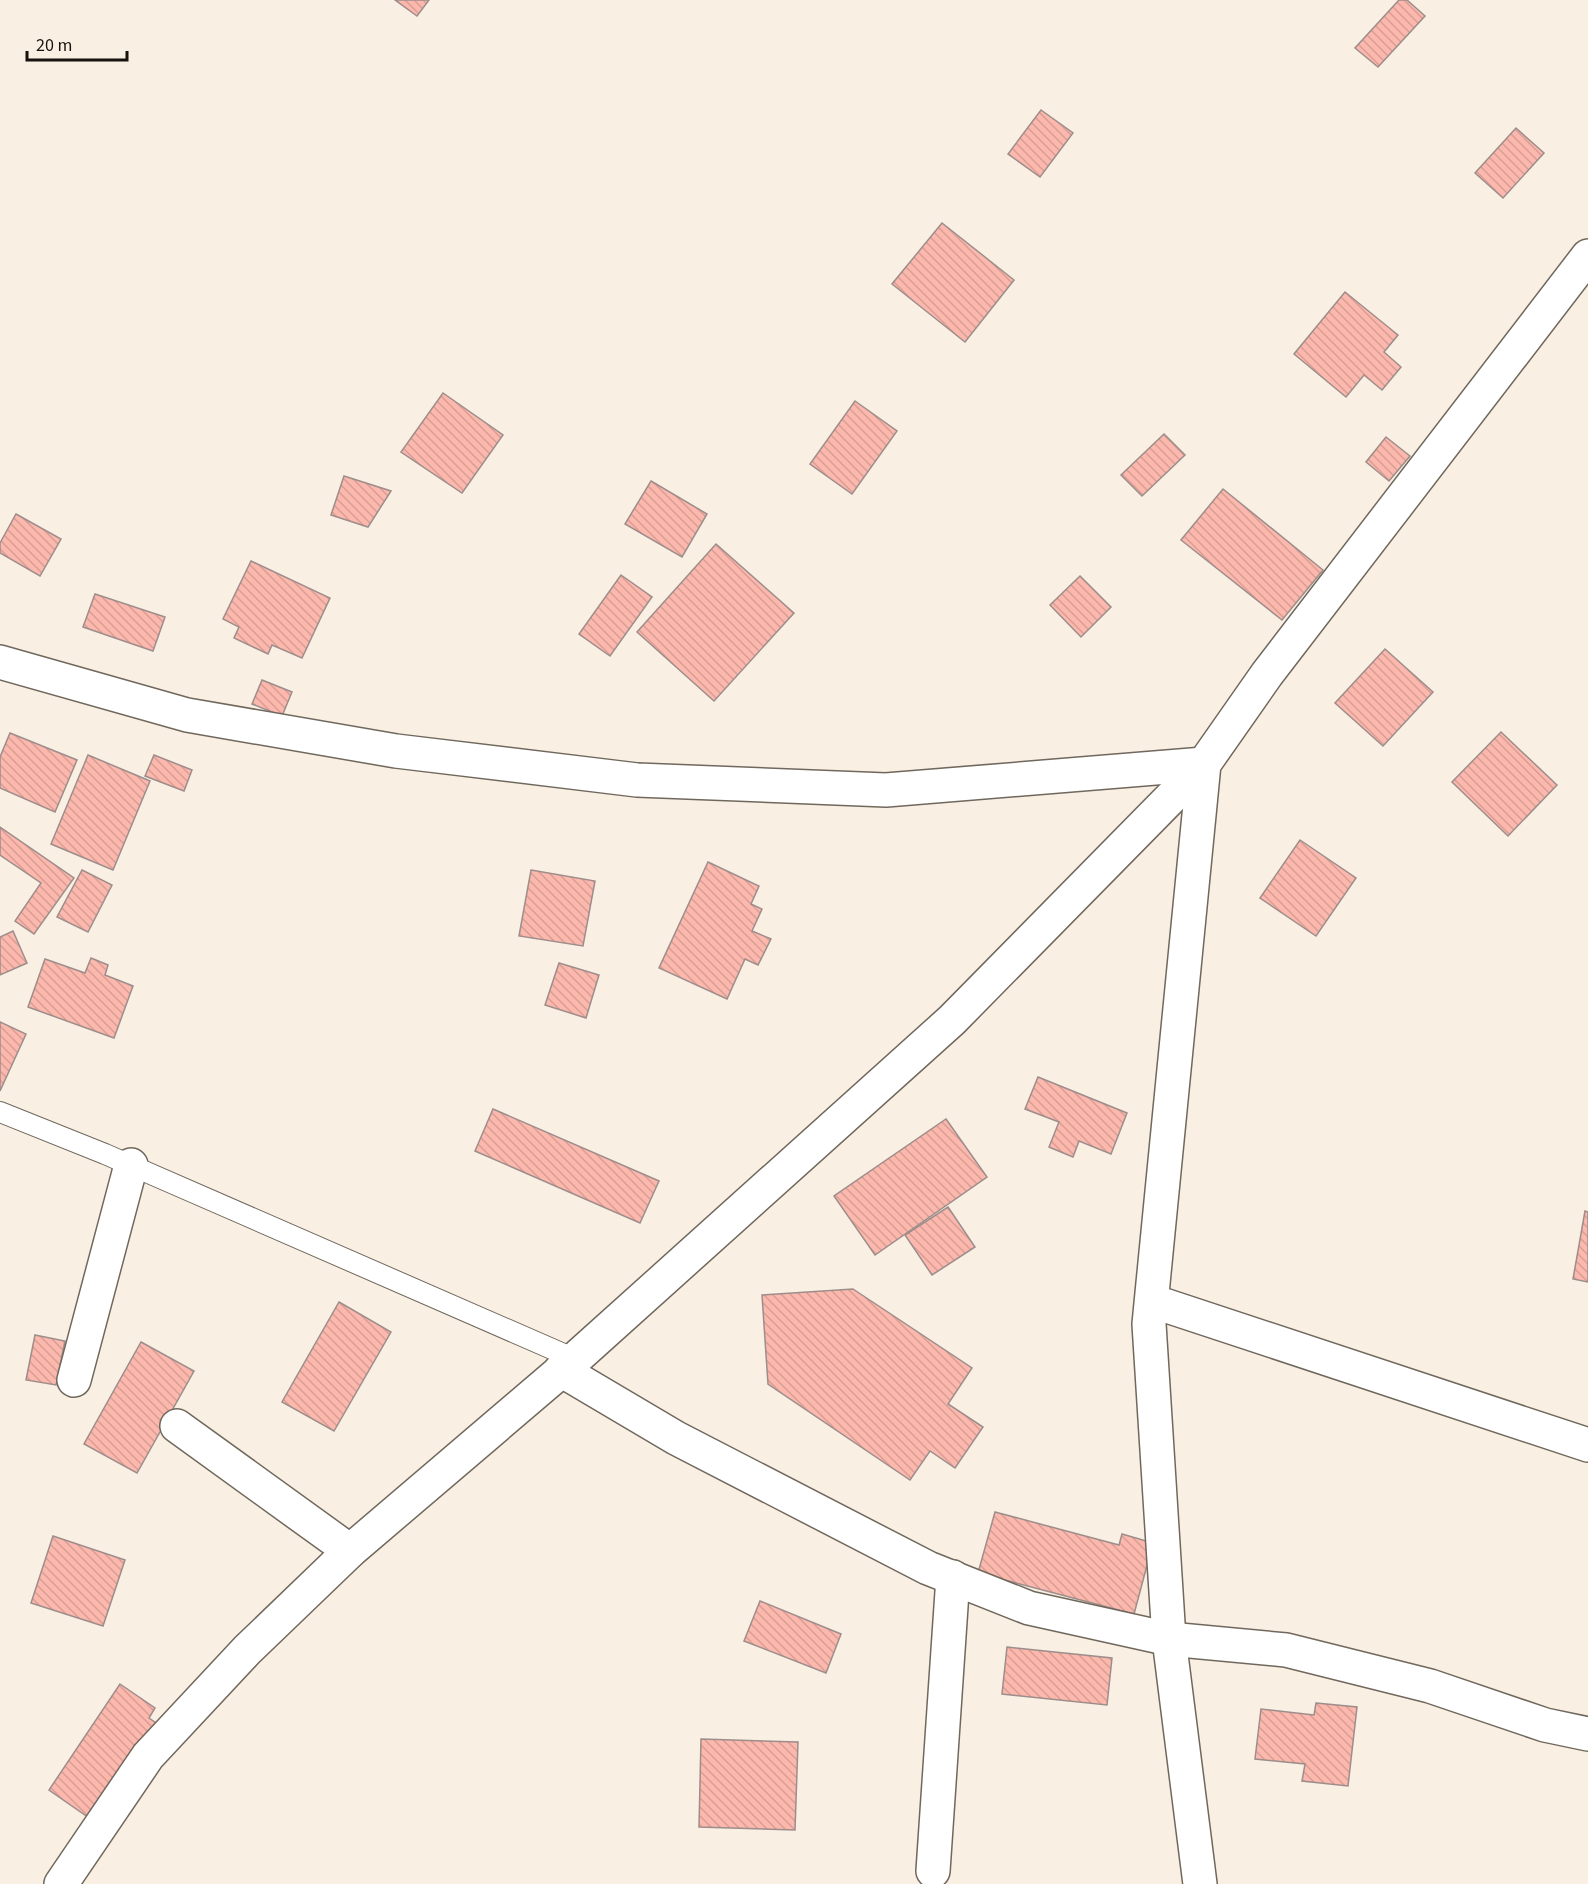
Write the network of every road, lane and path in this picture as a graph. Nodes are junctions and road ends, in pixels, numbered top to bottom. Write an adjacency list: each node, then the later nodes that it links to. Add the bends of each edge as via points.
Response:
1 (1588, 256): 3 (street, via 1274,665)
2 (0, 662): 3 (street, via 187,715 396,751 637,780 886,790)
3 (1204, 764): 6 (street); 7 (street, via 952,1020)
4 (0, 1112): 5 (lane)
5 (130, 1165): 7 (lane); 8 (street)
6 (1152, 1301): 10 (street); 13 (street, via 1150,1335)
7 (568, 1365): 11 (street); 12 (street, via 676,1438)
8 (74, 1380)
9 (177, 1426): 11 (street)
10 (1588, 1445)
11 (350, 1551): 16 (street, via 246,1650 148,1756)
12 (952, 1577): 13 (street, via 1029,1608); 15 (street)
13 (1169, 1639): 14 (street, via 1286,1650 1430,1686 1545,1725); 17 (street)
14 (1588, 1734)
15 (933, 1871)
16 (61, 1884)
17 (1200, 1884)

